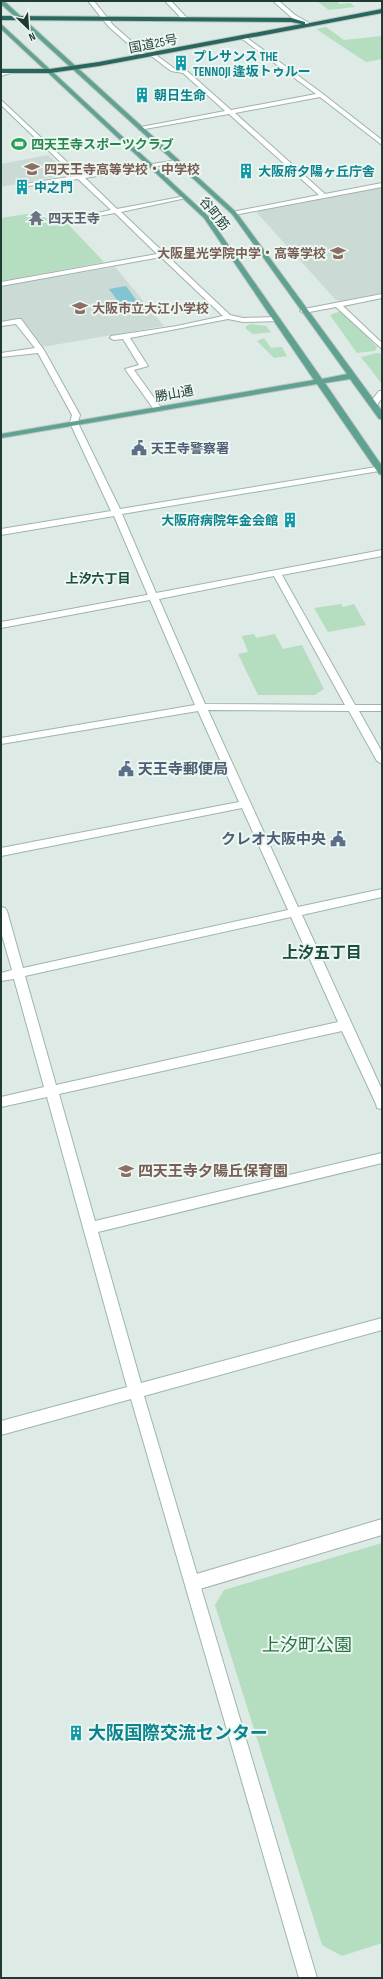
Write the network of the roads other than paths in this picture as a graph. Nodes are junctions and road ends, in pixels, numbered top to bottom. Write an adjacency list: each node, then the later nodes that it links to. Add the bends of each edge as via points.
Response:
1 (1, 1): 7 (main road, 谷町筋)
2 (92, 1): 8 (street)
3 (168, 1): 9 (street)
4 (276, 1): 11 (street, via 293,16)
5 (382, 11): 11 (highway, 国道25号)
6 (1, 18): 7 (highway, 国道25号)
7 (21, 18): 8 (highway, 国道25号); 19 (main road, 谷町筋)
8 (106, 19): 10 (highway, 国道25号); 18 (street)
9 (185, 19): 10 (highway, 国道25号); 11 (highway, 国道25号, via 292,20)
10 (121, 20): 13 (highway)
11 (308, 24): 15 (highway, 国道25号)
12 (1, 26): 22 (main road, 谷町筋)
13 (226, 26)
14 (235, 33): 16 (highway)
15 (243, 37): 16 (highway, 国道25号); 24 (street)
16 (230, 40): 17 (highway, 国道25号)
17 (152, 54): 18 (highway, 国道25号); 26 (street, via 174,70 185,72)
18 (145, 56): 19 (highway, 国道25号)
19 (76, 68): 22 (highway, 国道25号); 27 (main road, 谷町筋)
20 (1, 70): 21 (highway, 国道25号)
21 (11, 71): 22 (highway, 国道25号); 23 (street)
22 (50, 71): 30 (main road, 谷町筋)
23 (1, 74)
24 (321, 95): 26 (street); 28 (street)
25 (1, 102): 31 (street)
26 (231, 112): 27 (street); 34 (street)
27 (141, 129): 29 (main road, 谷町筋)
28 (382, 143)
29 (176, 161): 30 (street); 37 (main road, 谷町筋)
30 (150, 165): 31 (street); 35 (main road, 谷町筋)
31 (80, 176): 33 (street); 36 (street)
32 (382, 184): 34 (street)
33 (30, 185)
34 (323, 195): 37 (street)
35 (184, 197): 36 (street); 45 (main road, 谷町筋, via 206,217)
36 (117, 210): 38 (street); 39 (street)
37 (234, 213): 43 (main road, 谷町筋)
38 (72, 220)
39 (163, 255): 40 (street); 44 (street)
40 (1, 284)
41 (382, 296): 42 (street)
42 (338, 305): 43 (street); 49 (street)
43 (304, 311): 52 (main road, 谷町筋)
44 (228, 317): 45 (street, via 243,320); 47 (street)
45 (276, 320): 53 (main road, 谷町筋)
46 (1, 324): 50 (street, via 18,321)
47 (125, 336): 48 (street); 56 (street, via 144,366 129,369)
48 (114, 338)
49 (382, 347)
50 (40, 350): 51 (street); 58 (street, via 76,416)
51 (1, 355)
52 (351, 376): 53 (main road, 勝山通); 55 (main road, 谷町筋)
53 (319, 381): 56 (main road, 勝山通); 60 (main road, 谷町筋)
54 (382, 393): 55 (street)
55 (372, 404): 57 (main road, 谷町筋)
56 (158, 409): 58 (main road, 勝山通)
57 (382, 417)
58 (74, 423): 59 (main road, 勝山通); 61 (street)
59 (1, 436)
60 (381, 470): 61 (street)
61 (117, 513): 62 (street); 65 (street)
62 (1, 532)
63 (382, 553): 64 (street)
64 (277, 574): 65 (street); 68 (street)
65 (152, 597): 66 (street); 67 (street)
66 (1, 625)
67 (201, 707): 68 (street); 70 (street); 72 (street)
68 (352, 708): 69 (street); 71 (street)
69 (382, 708)
70 (1, 741)
71 (382, 761)
72 (245, 804): 73 (street); 76 (street)
73 (1, 852)
74 (382, 893): 76 (street)
75 (1, 911): 77 (street)
76 (296, 912): 77 (street); 79 (street)
77 (17, 973): 78 (street); 80 (street)
78 (1, 977)
79 (346, 1025): 80 (street); 82 (street)
80 (51, 1091): 81 (street); 84 (street)
81 (1, 1102)
82 (382, 1104)
83 (382, 1158): 84 (street)
84 (90, 1228): 86 (street)
85 (382, 1324): 86 (street)
86 (136, 1392): 87 (street); 89 (street)
87 (1, 1428)
88 (382, 1527): 89 (street)
89 (193, 1583): 90 (street)
90 (308, 1978)

